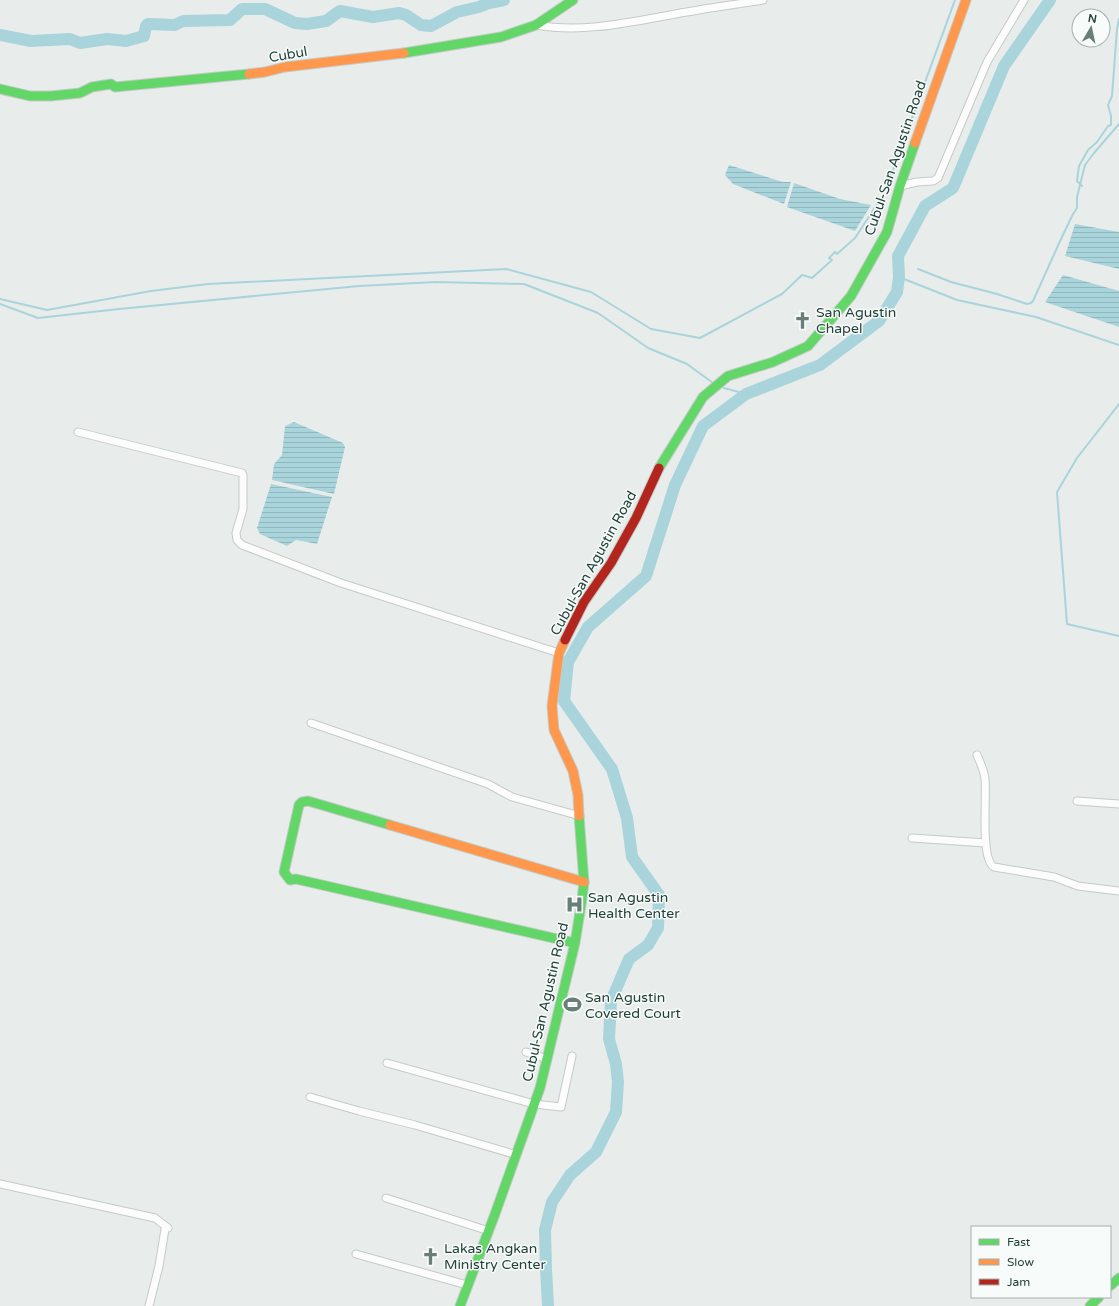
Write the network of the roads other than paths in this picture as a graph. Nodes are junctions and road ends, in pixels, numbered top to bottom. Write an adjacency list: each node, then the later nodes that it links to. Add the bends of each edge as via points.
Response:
1 (573, 0): 5 (street, Cubul)
2 (763, 0): 5 (street, via 617,24 580,28)
3 (966, 0): 7 (street, Cubul-San Agustin Road)
4 (1024, 0): 7 (street, via 987,62 938,178)
5 (536, 25): 6 (street, Cubul, via 501,37 412,52 285,67 266,72 115,87 111,84 92,87 80,93 51,96 30,96)
6 (0, 89)
7 (900, 186): 9 (street, Cubul-San Agustin Road, via 887,232 851,296 808,346 773,362 728,376 703,397 658,470 636,518 611,563 584,602)
8 (78, 432): 9 (street, via 242,474 243,509 236,533 237,540 242,544 340,583)
9 (560, 653): 14 (street, Cubul-San Agustin Road, via 552,706 554,730 573,771)
10 (312, 723): 14 (street, via 488,784 512,797)
11 (977, 755): 16 (street, via 985,779)
12 (1077, 801): 13 (street)
13 (1119, 804)
14 (580, 816): 17 (street, Cubul-San Agustin Road)
15 (912, 838): 16 (street)
16 (986, 843): 18 (street, via 988,862 994,867 1054,877 1078,886)
17 (584, 882): 19 (street, Cubul-San Agustin Road); 19 (street, via 308,801 299,805 284,872 290,880 304,881)
18 (1119, 891)
19 (575, 943): 22 (street, Cubul-San Agustin Road)
20 (526, 1052): 22 (street)
21 (572, 1056): 25 (street, via 561,1108)
22 (547, 1059): 25 (street, Cubul-San Agustin Road)
23 (387, 1063): 25 (street)
24 (310, 1097): 26 (street)
25 (534, 1104): 26 (street, Cubul-San Agustin Road)
26 (517, 1155): 29 (street, Cubul-San Agustin Road)
27 (0, 1184): 35 (street, via 155,1218 168,1228 165,1229)
28 (386, 1198): 29 (street)
29 (489, 1231): 32 (street, Cubul-San Agustin Road)
30 (356, 1254): 32 (street)
31 (1119, 1278): 33 (street)
32 (467, 1285): 36 (street, Cubul-San Agustin Road)
33 (1111, 1285)
34 (1098, 1298): 37 (street)
35 (149, 1306)
36 (460, 1306)
37 (1090, 1306)

